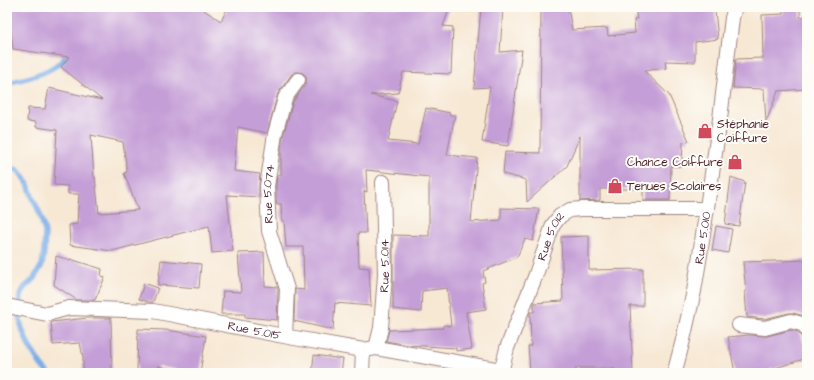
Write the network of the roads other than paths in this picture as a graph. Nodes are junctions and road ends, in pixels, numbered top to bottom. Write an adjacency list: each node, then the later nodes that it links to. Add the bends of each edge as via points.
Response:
1 (735, 7): 4 (street, Rue 5.010)
2 (298, 80): 8 (street, Rue 5.074, via 285,98 275,134 267,186 270,231 287,289)
3 (383, 182): 9 (street, Rue 5.014, via 385,274 381,328)
4 (706, 209): 10 (street, Rue 5.012, via 581,209 570,210 560,216 553,225 507,348); 12 (street, Rue 5.010, via 694,291)
5 (7, 306): 8 (street, Rue 5.015, via 47,314 70,308 153,310)
6 (739, 325): 7 (street, via 765,328 791,321 805,325)
7 (807, 331)
8 (285, 336): 9 (street, Rue 5.015)
9 (369, 349): 10 (street, Rue 5.015); 11 (street, Rue 5.014)
10 (501, 372)
11 (362, 373)
12 (676, 373)

